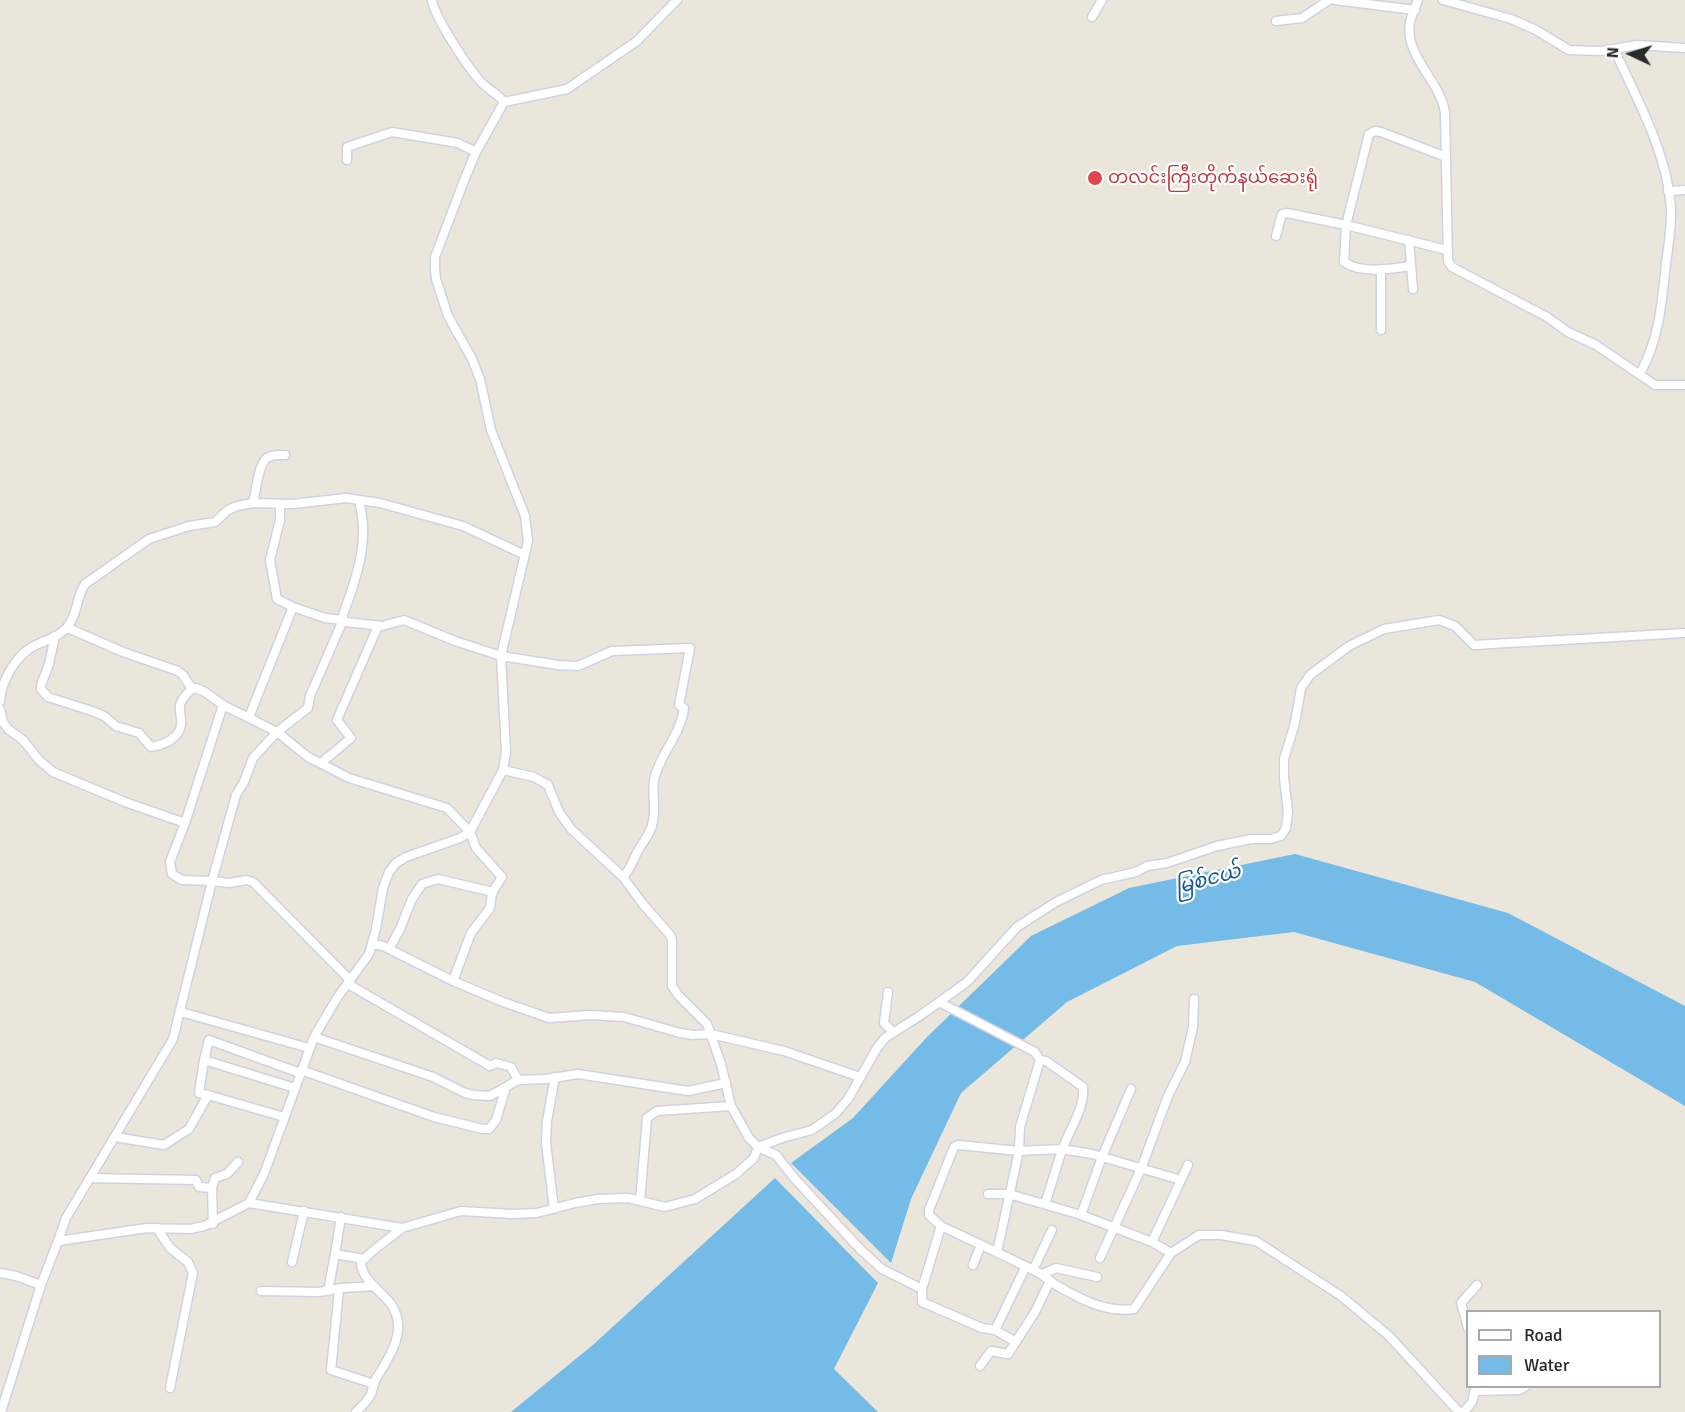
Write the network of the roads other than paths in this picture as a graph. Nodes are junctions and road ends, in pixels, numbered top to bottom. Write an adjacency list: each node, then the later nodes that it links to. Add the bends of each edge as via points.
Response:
1 (432, 0): 14 (street, via 444,27 479,80)
2 (677, 0): 14 (street, via 637,41 567,89)
3 (1102, 0): 10 (street)
4 (1329, 0): 11 (street, via 1302,18)
5 (1335, 0): 9 (street)
6 (1418, 0): 9 (street)
7 (1443, 0): 8 (street)
8 (1467, 3): 13 (street, via 1525,25 1569,50)
9 (1415, 10): 16 (street, via 1410,34 1416,54 1442,99)
10 (1092, 17)
11 (1276, 21)
12 (1685, 48): 13 (street, via 1637,45)
13 (1614, 49): 19 (street, via 1651,128)
14 (504, 102): 15 (street)
15 (476, 152): 17 (street, via 458,143 392,132 347,147); 34 (street, via 435,257 436,279 448,316 480,380 491,430 525,516)
16 (1446, 157): 20 (street, via 1372,131); 23 (street)
17 (347, 160)
18 (1685, 190): 19 (street)
19 (1668, 191): 28 (street, via 1671,224 1662,303 1655,343)
20 (1346, 225): 21 (street, via 1284,213); 22 (street); 25 (street, via 1344,262)
21 (1276, 236)
22 (1409, 240): 23 (street); 24 (street)
23 (1447, 250): 28 (street, via 1452,267 1596,345)
24 (1411, 266): 25 (street); 26 (street)
25 (1381, 269): 27 (street)
26 (1413, 289)
27 (1381, 330)
28 (1640, 375): 29 (street, via 1655,385)
29 (1685, 385)
30 (285, 455): 32 (street, via 273,455 261,463)
31 (359, 500): 33 (street); 34 (street, via 463,526); 36 (street, via 363,540)
32 (253, 503): 33 (street); 38 (street, via 228,510 215,522 160,534 133,548 85,584)
33 (280, 504): 35 (street, via 270,560 277,599)
34 (525, 555): 41 (street)
35 (293, 607): 36 (street); 47 (street)
36 (343, 620): 37 (street); 48 (street, via 308,708)
37 (378, 626): 41 (street, via 404,620); 49 (street, via 337,720 351,738)
38 (68, 628): 40 (street); 42 (street, via 178,671)
39 (1685, 633): 62 (street, via 1474,645 1455,626 1439,620 1384,629 1367,637 1317,669 1301,688 1284,759 1288,812 1281,836 1216,846 1079,890 1024,922 967,982)
40 (55, 636): 42 (street, via 41,685 44,693 104,716 116,726 139,732 151,747 166,742 181,727 180,705); 43 (street, via 30,648)
41 (501, 656): 50 (street, via 506,752); 53 (street, via 578,666 612,651 690,648 680,705 684,708 682,722 654,780 650,836)
42 (192, 689): 45 (street, via 205,692)
43 (0, 692): 44 (street)
44 (0, 701)
45 (224, 705): 47 (street); 51 (street)
46 (0, 709): 51 (street, via 8,729 53,772)
47 (249, 717): 48 (street)
48 (278, 732): 49 (street); 54 (street, via 250,764 236,795)
49 (321, 763): 52 (street, via 359,782 447,808)
50 (503, 770): 52 (street); 53 (street, via 534,777 548,785 571,829)
51 (184, 824): 54 (street, via 170,862 172,874 182,880)
52 (470, 832): 55 (street, via 476,848 502,878); 56 (street, via 396,863 383,888)
53 (623, 877): 65 (street, via 670,935 672,986 707,1024)
54 (212, 881): 59 (street, via 253,882); 63 (street)
55 (493, 892): 57 (street, via 438,879 422,884); 58 (street, via 492,904 471,933)
56 (372, 944): 57 (street); 59 (street)
57 (390, 949): 58 (street)
58 (453, 981): 65 (street, via 549,1018 624,1017 680,1033)
59 (349, 982): 66 (street); 73 (street, via 490,1066 496,1063 511,1067)
60 (888, 992): 64 (street, via 884,1023)
61 (1194, 999): 88 (street, via 1188,1055)
62 (939, 1002): 64 (street); 68 (street)
63 (181, 1012): 67 (street); 81 (street, via 170,1045)
64 (893, 1032): 72 (street, via 877,1048)
65 (711, 1034): 72 (street, via 784,1051); 74 (street)
66 (314, 1037): 67 (street); 75 (street, via 434,1077 465,1093 490,1096)
67 (309, 1048): 70 (street)
68 (1037, 1056): 83 (street, via 1083,1088 1082,1102); 84 (street, via 1020,1127)
69 (204, 1060): 70 (street, via 209,1040); 76 (street); 78 (street, via 200,1093)
70 (301, 1072): 75 (street, via 434,1117 486,1129 496,1120); 76 (street)
71 (555, 1077): 73 (street); 74 (street, via 578,1074 688,1091); 97 (street, via 546,1136)
72 (860, 1077): 82 (street, via 848,1099 826,1121 812,1130)
73 (519, 1080): 75 (street)
74 (726, 1083): 79 (street)
75 (506, 1087)
76 (295, 1088): 80 (street)
77 (1131, 1089): 85 (street)
78 (208, 1095): 80 (street); 81 (street, via 189,1129 164,1145)
79 (731, 1106): 82 (street, via 744,1132); 94 (street, via 650,1114)
80 (284, 1117): 95 (street)
81 (115, 1137): 89 (street)
82 (758, 1147): 94 (street, via 747,1166 695,1199 665,1208); 124 (street, via 776,1155 882,1269)
83 (1062, 1149): 84 (street); 85 (street); 96 (street)
84 (1019, 1151): 93 (street); 102 (street, via 956,1145 929,1210)
85 (1102, 1157): 88 (street); 99 (street)
86 (238, 1162): 91 (street, via 227,1174 215,1178)
87 (1188, 1165): 90 (street)
88 (1141, 1169): 90 (street); 103 (street)
89 (90, 1178): 91 (street, via 196,1180 199,1187); 107 (street, via 66,1218)
90 (1181, 1180): 108 (street)
91 (212, 1188): 101 (street)
92 (988, 1194): 93 (street)
93 (1010, 1194): 96 (street); 110 (street)
94 (640, 1201): 97 (street, via 598,1199)
95 (249, 1203): 98 (street); 101 (street)
96 (1045, 1204): 99 (street)
97 (554, 1209): 105 (street, via 524,1214 462,1211)
98 (304, 1211): 100 (street); 115 (street)
99 (1081, 1215): 103 (street)
100 (341, 1217): 105 (street); 112 (street)
101 (213, 1224): 104 (street, via 190,1229)
102 (941, 1226): 109 (street); 124 (street)
103 (1115, 1227): 108 (street); 113 (street)
104 (156, 1228): 107 (street); 133 (street, via 170,1248 188,1262 193,1273)
105 (402, 1228): 114 (street)
106 (1052, 1230): 117 (street)
107 (58, 1241): 121 (street)
108 (1152, 1242): 111 (street)
109 (981, 1245): 110 (street); 116 (street)
110 (997, 1252): 117 (street)
111 (1171, 1252): 120 (street, via 1134,1309 1101,1307); 138 (street, via 1199,1235 1256,1241 1341,1296 1389,1336)
112 (335, 1254): 114 (street); 127 (street)
113 (1100, 1258)
114 (364, 1259): 123 (street, via 362,1268)
115 (292, 1262)
116 (973, 1265)
117 (1030, 1268): 120 (street); 129 (street)
118 (0, 1272): 121 (street)
119 (1097, 1277): 120 (street, via 1056,1268)
120 (1047, 1278): 130 (street, via 1035,1312)
121 (41, 1285): 136 (street)
122 (1477, 1285): 128 (street, via 1461,1303)
123 (374, 1286): 125 (street); 132 (street, via 392,1305 399,1332)
124 (922, 1289): 129 (street, via 922,1302)
125 (339, 1290): 127 (street); 132 (street, via 331,1370)
126 (261, 1291): 127 (street)
127 (328, 1291)
128 (1466, 1324)
129 (995, 1330): 130 (street)
130 (1016, 1342): 131 (street, via 1008,1354 991,1351)
131 (980, 1366)
132 (374, 1384): 137 (street, via 370,1396)
133 (170, 1388)
134 (1522, 1388): 135 (street)
135 (1476, 1389): 139 (street)
136 (1, 1412)
137 (356, 1412)
138 (1459, 1412)
139 (1464, 1412)

